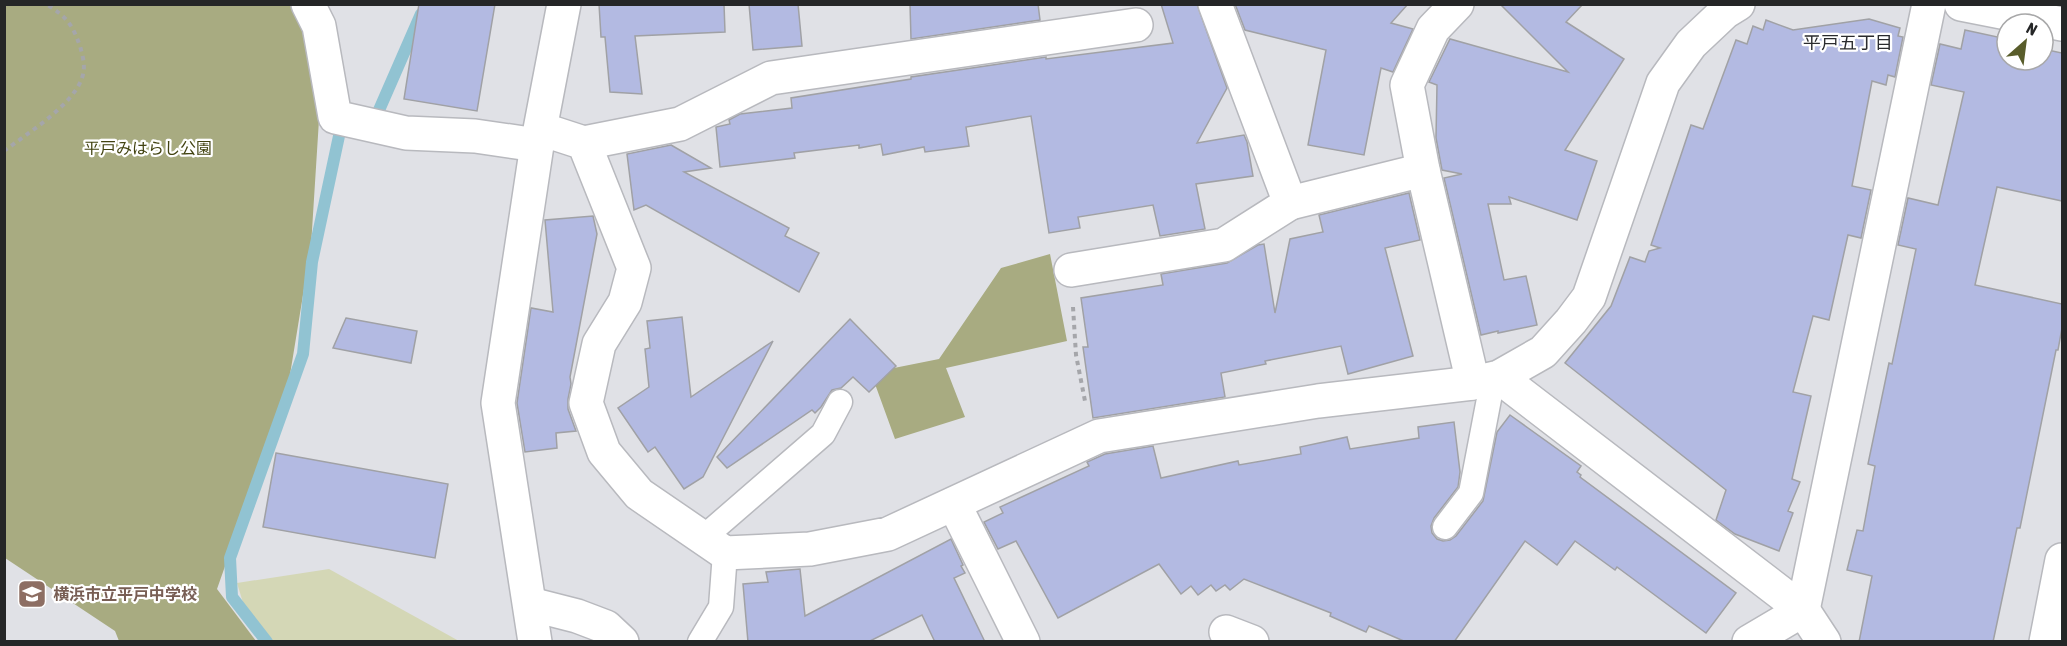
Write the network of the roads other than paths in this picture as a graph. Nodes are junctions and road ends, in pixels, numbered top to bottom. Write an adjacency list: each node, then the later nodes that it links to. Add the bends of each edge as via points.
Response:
1 (308, 4): 10 (street, via 319,26 335,117 406,134)
2 (564, 4): 10 (street)
3 (1215, 4): 13 (street)
4 (1457, 4): 12 (street, via 1433,29 1407,85)
5 (1738, 4): 15 (street, via 1691,44 1663,83 1589,297 1543,352)
6 (1929, 4): 22 (street)
7 (1961, 4): 8 (street)
8 (2062, 24)
9 (1136, 25): 11 (street, via 771,78 680,124)
10 (539, 137): 11 (street); 21 (street, via 498,403)
11 (584, 143): 19 (street, via 634,268 625,302 599,344 586,403 604,452 639,494)
12 (1423, 170): 13 (street); 15 (street)
13 (1290, 203): 14 (street, via 1224,245)
14 (1071, 270)
15 (1488, 379): 17 (street, via 1099,436); 18 (lane, via 1471,493); 22 (street)
16 (840, 402): 19 (lane, via 823,434)
17 (954, 504): 19 (street, via 888,534 810,549); 26 (street)
18 (1445, 527)
19 (714, 546): 25 (lane, via 721,607)
20 (2062, 560): 29 (street)
21 (530, 604): 23 (street); 24 (street, via 606,627)
22 (1803, 610): 27 (street); 28 (street)
23 (535, 642)
24 (622, 642)
25 (700, 642)
26 (1023, 642)
27 (1749, 642)
28 (1824, 642)
29 (2046, 642)

